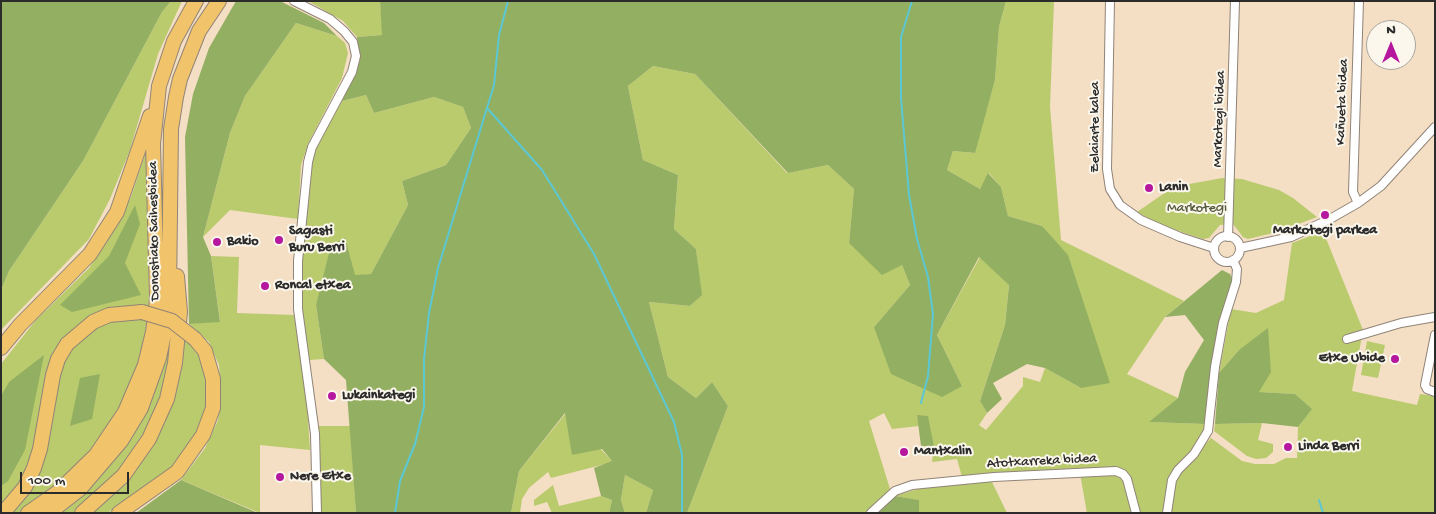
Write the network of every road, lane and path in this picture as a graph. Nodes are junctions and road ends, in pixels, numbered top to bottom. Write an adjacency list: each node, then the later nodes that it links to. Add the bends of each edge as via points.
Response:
1 (196, 1): 7 (highway, Donostiako Saihesbidea, via 174,41)
2 (219, 1): 9 (highway, Donostiako Saihesbidea, via 199,32 180,79 171,128)
3 (294, 1): 25 (street, via 330,19 344,31 353,42 356,56 352,72 310,154 298,261 298,309 315,434)
4 (1110, 1): 12 (street, Zelaiarte kalea, via 1107,169 1110,189 1120,205 1142,220 1180,238)
5 (1235, 1): 11 (street, Markotegi bidea)
6 (1359, 1): 10 (street, Kañueta bidea, via 1353,192)
7 (159, 86): 18 (highway, via 117,212 90,254); 21 (highway, Donostiako Saihesbidea, via 153,144 158,282 153,332 145,365 125,412 101,448 71,480)
8 (1435, 127): 10 (street, via 1381,186)
9 (170, 184): 22 (highway, Donostiako Saihesbidea, via 166,321 159,358 141,408 122,441 97,471 64,504); 23 (highway, via 180,312 175,363 167,399 149,439 123,476)
10 (1358, 203): 13 (street, via 1291,236)
11 (1228, 237): 12 (street, via 1218,241); 13 (street, via 1236,240)
12 (1214, 248): 14 (street, via 1222,261)
13 (1240, 248): 14 (street)
14 (1233, 260): 28 (street, via 1237,269 1236,282 1223,323 1208,431 1172,480)
15 (1435, 318): 17 (street, via 1401,323)
16 (1435, 334): 19 (street, via 1425,385 1426,389)
17 (1347, 339)
18 (1, 348)
19 (1435, 392)
20 (3, 513): 24 (highway, bridge, via 25,487 34,468 53,374 67,344 93,322 109,315 142,312 172,320 196,339 204,351 213,379 213,408 203,435 177,472)
21 (28, 513)
22 (49, 513)
23 (82, 513)
24 (119, 513)
25 (317, 513)
26 (871, 513): 27 (street, Atotxarreka bidea, via 896,491 912,485 1004,476 1116,471 1127,480)
27 (1136, 513)
28 (1167, 513)

